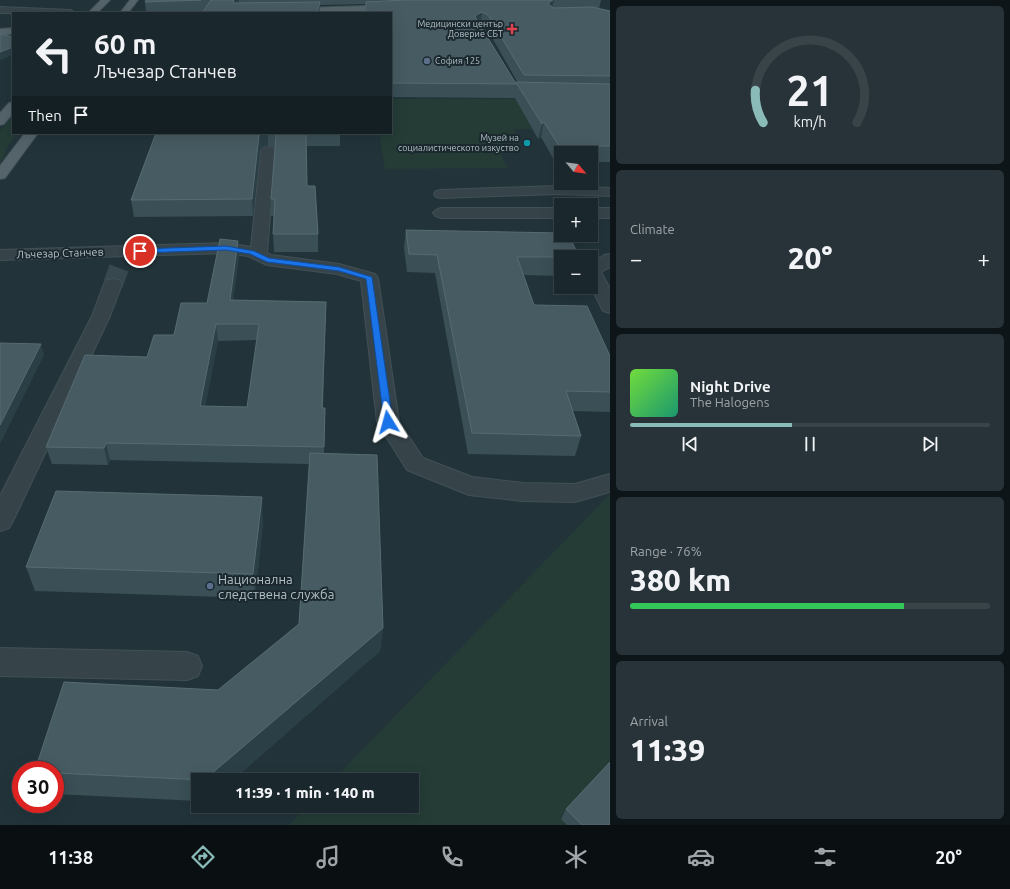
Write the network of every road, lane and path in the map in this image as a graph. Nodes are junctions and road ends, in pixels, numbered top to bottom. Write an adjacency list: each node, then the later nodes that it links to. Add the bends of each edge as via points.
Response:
1 (106, 0): 7 (main road)
2 (134, 0): 8 (main road)
3 (406, 7): 4 (main road)
4 (367, 9): 9 (main road); 10 (main road)
5 (0, 10): 6 (street)
6 (47, 12)
7 (93, 12)
8 (125, 12)
9 (261, 12)
10 (340, 12)
11 (0, 26): 12 (main road)
12 (12, 26)
13 (12, 31): 14 (main road)
14 (0, 32)
15 (12, 107): 16 (main road)
16 (0, 121)
17 (31, 134): 19 (main road)
18 (268, 151): 31 (street)
19 (0, 175)
20 (546, 176): 21 (street)
21 (554, 188)
22 (555, 190): 23 (street); 24 (street)
23 (610, 192)
24 (441, 194)
25 (441, 212): 26 (street)
26 (554, 213)
27 (598, 213): 28 (street)
28 (610, 213)
29 (126, 251): 30 (street, Лъчезар Станчев); 31 (street, Лъчезар Станчев, via 226,248 252,252); 35 (street, via 101,316)
30 (0, 255)
31 (258, 256): 34 (street, Лъчезар Станчев, via 267,260 339,269 369,278 388,422 415,464 469,486 523,492 575,492)
32 (610, 259): 33 (street, via 592,271)
33 (610, 307)
34 (610, 483)
35 (0, 521)
36 (0, 662): 37 (street)
37 (187, 666)

